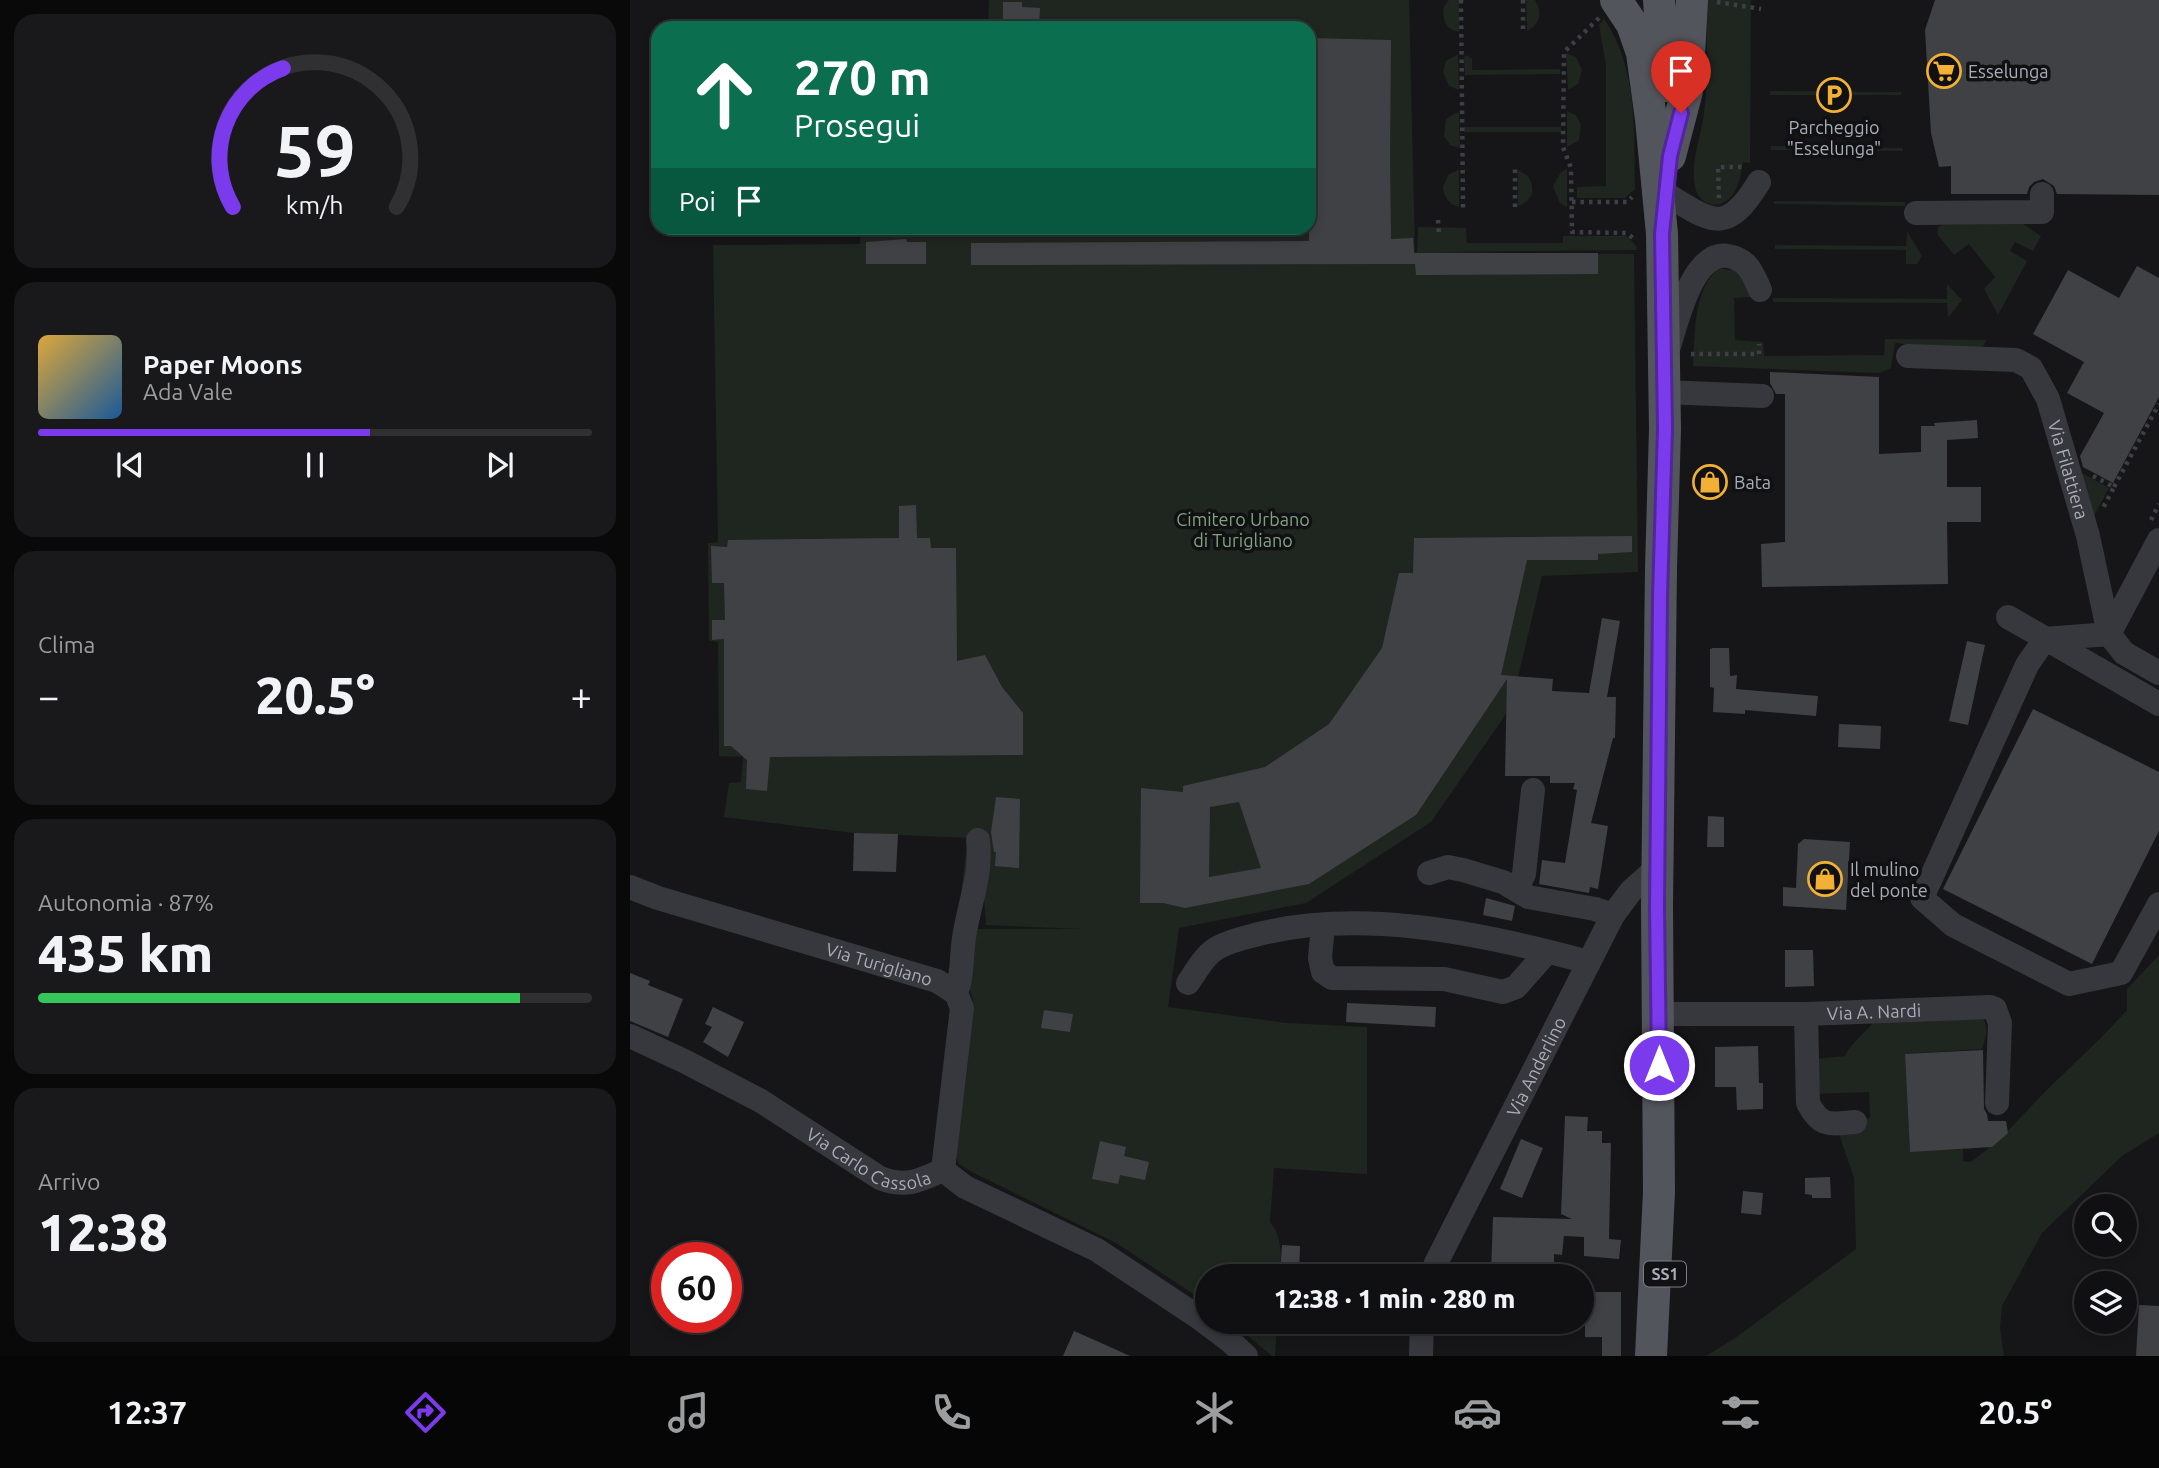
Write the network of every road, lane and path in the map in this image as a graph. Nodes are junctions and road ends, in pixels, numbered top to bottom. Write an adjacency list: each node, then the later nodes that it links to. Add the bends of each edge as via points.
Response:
1 (1461, 0): 15 (path)
2 (1523, 0): 8 (path)
3 (1659, 0): 9 (main road, SS1)
4 (1692, 0): 9 (main road, SS1, via 1687,91)
5 (1706, 0): 7 (path)
6 (1610, 7): 19 (main road, SS1, via 1632,24 1642,53 1651,119); 19 (path, via 1564,52 1563,147 1571,168 1572,232 1627,233)
7 (1761, 9)
8 (1524, 32)
9 (1670, 156): 12 (main road, SS1)
10 (1515, 169): 14 (path)
11 (1759, 182): 12 (street, via 1746,203 1722,219 1708,219)
12 (1667, 194): 19 (main road, SS1)
13 (2042, 194): 16 (street, via 2042,212)
14 (1515, 207)
15 (1463, 208)
16 (1916, 213)
17 (1438, 220): 18 (path)
18 (1438, 236)
19 (1650, 240): 23 (main road, SS1)
20 (1760, 290): 23 (street, via 1741,259 1716,255 1704,264 1683,303)
21 (1759, 344): 23 (path, via 1759,355)
22 (1908, 356): 29 (street, Via Filattiera, via 2016,360 2031,368 2048,399 2088,536)
23 (1673, 370): 24 (street); 35 (main road, SS1)
24 (1762, 396)
25 (2159, 404): 26 (path)
26 (2114, 487)
27 (2159, 540): 29 (street)
28 (2008, 617): 30 (street)
29 (2109, 634): 30 (street); 31 (street, via 2124,653)
30 (2045, 639): 32 (street); 39 (street, via 2026,665 1922,898 1954,925 2069,984 2122,973)
31 (2159, 673)
32 (2159, 704)
33 (1533, 790): 38 (street, via 1524,874)
34 (978, 840): 45 (street, via 980,862)
35 (1658, 867): 40 (street, Via Anderlino); 46 (main road, SS1)
36 (1429, 873): 38 (street, via 1448,867)
37 (630, 887): 45 (street, Via Turigliano, via 937,981)
38 (1517, 889): 40 (street, via 1528,897)
39 (2159, 904)
40 (1613, 915): 43 (street, Via Anderlino)
41 (1323, 925): 42 (street, via 1431,929); 42 (street, via 1320,958 1323,972 1332,978 1444,979 1503,992 1516,987); 44 (street, via 1282,928 1218,947)
42 (1547, 952): 43 (street)
43 (1588, 962): 53 (street, Via Anderlino)
44 (1188, 983)
45 (956, 993): 51 (street, via 962,1008)
46 (1659, 1014): 47 (street, Via A. Nardi); 52 (main road, SS1)
47 (1806, 1014): 49 (street, Via A. Nardi, via 1995,1009 2000,1023); 50 (street, via 1808,1103 1822,1122)
48 (630, 1037): 51 (street, Via Carlo Cassola, via 761,1101 880,1178 896,1184 917,1182)
49 (1997, 1103)
50 (1855, 1122)
51 (943, 1170): 55 (street, Via Carlo Cassola, via 965,1187 1097,1250 1198,1317)
52 (1659, 1192): 57 (main road, SS1); 58 (main road, SS1)
53 (1437, 1264)
54 (1422, 1334): 56 (street)
55 (1246, 1356)
56 (1421, 1356)
57 (1651, 1356)
58 (1672, 1356)

